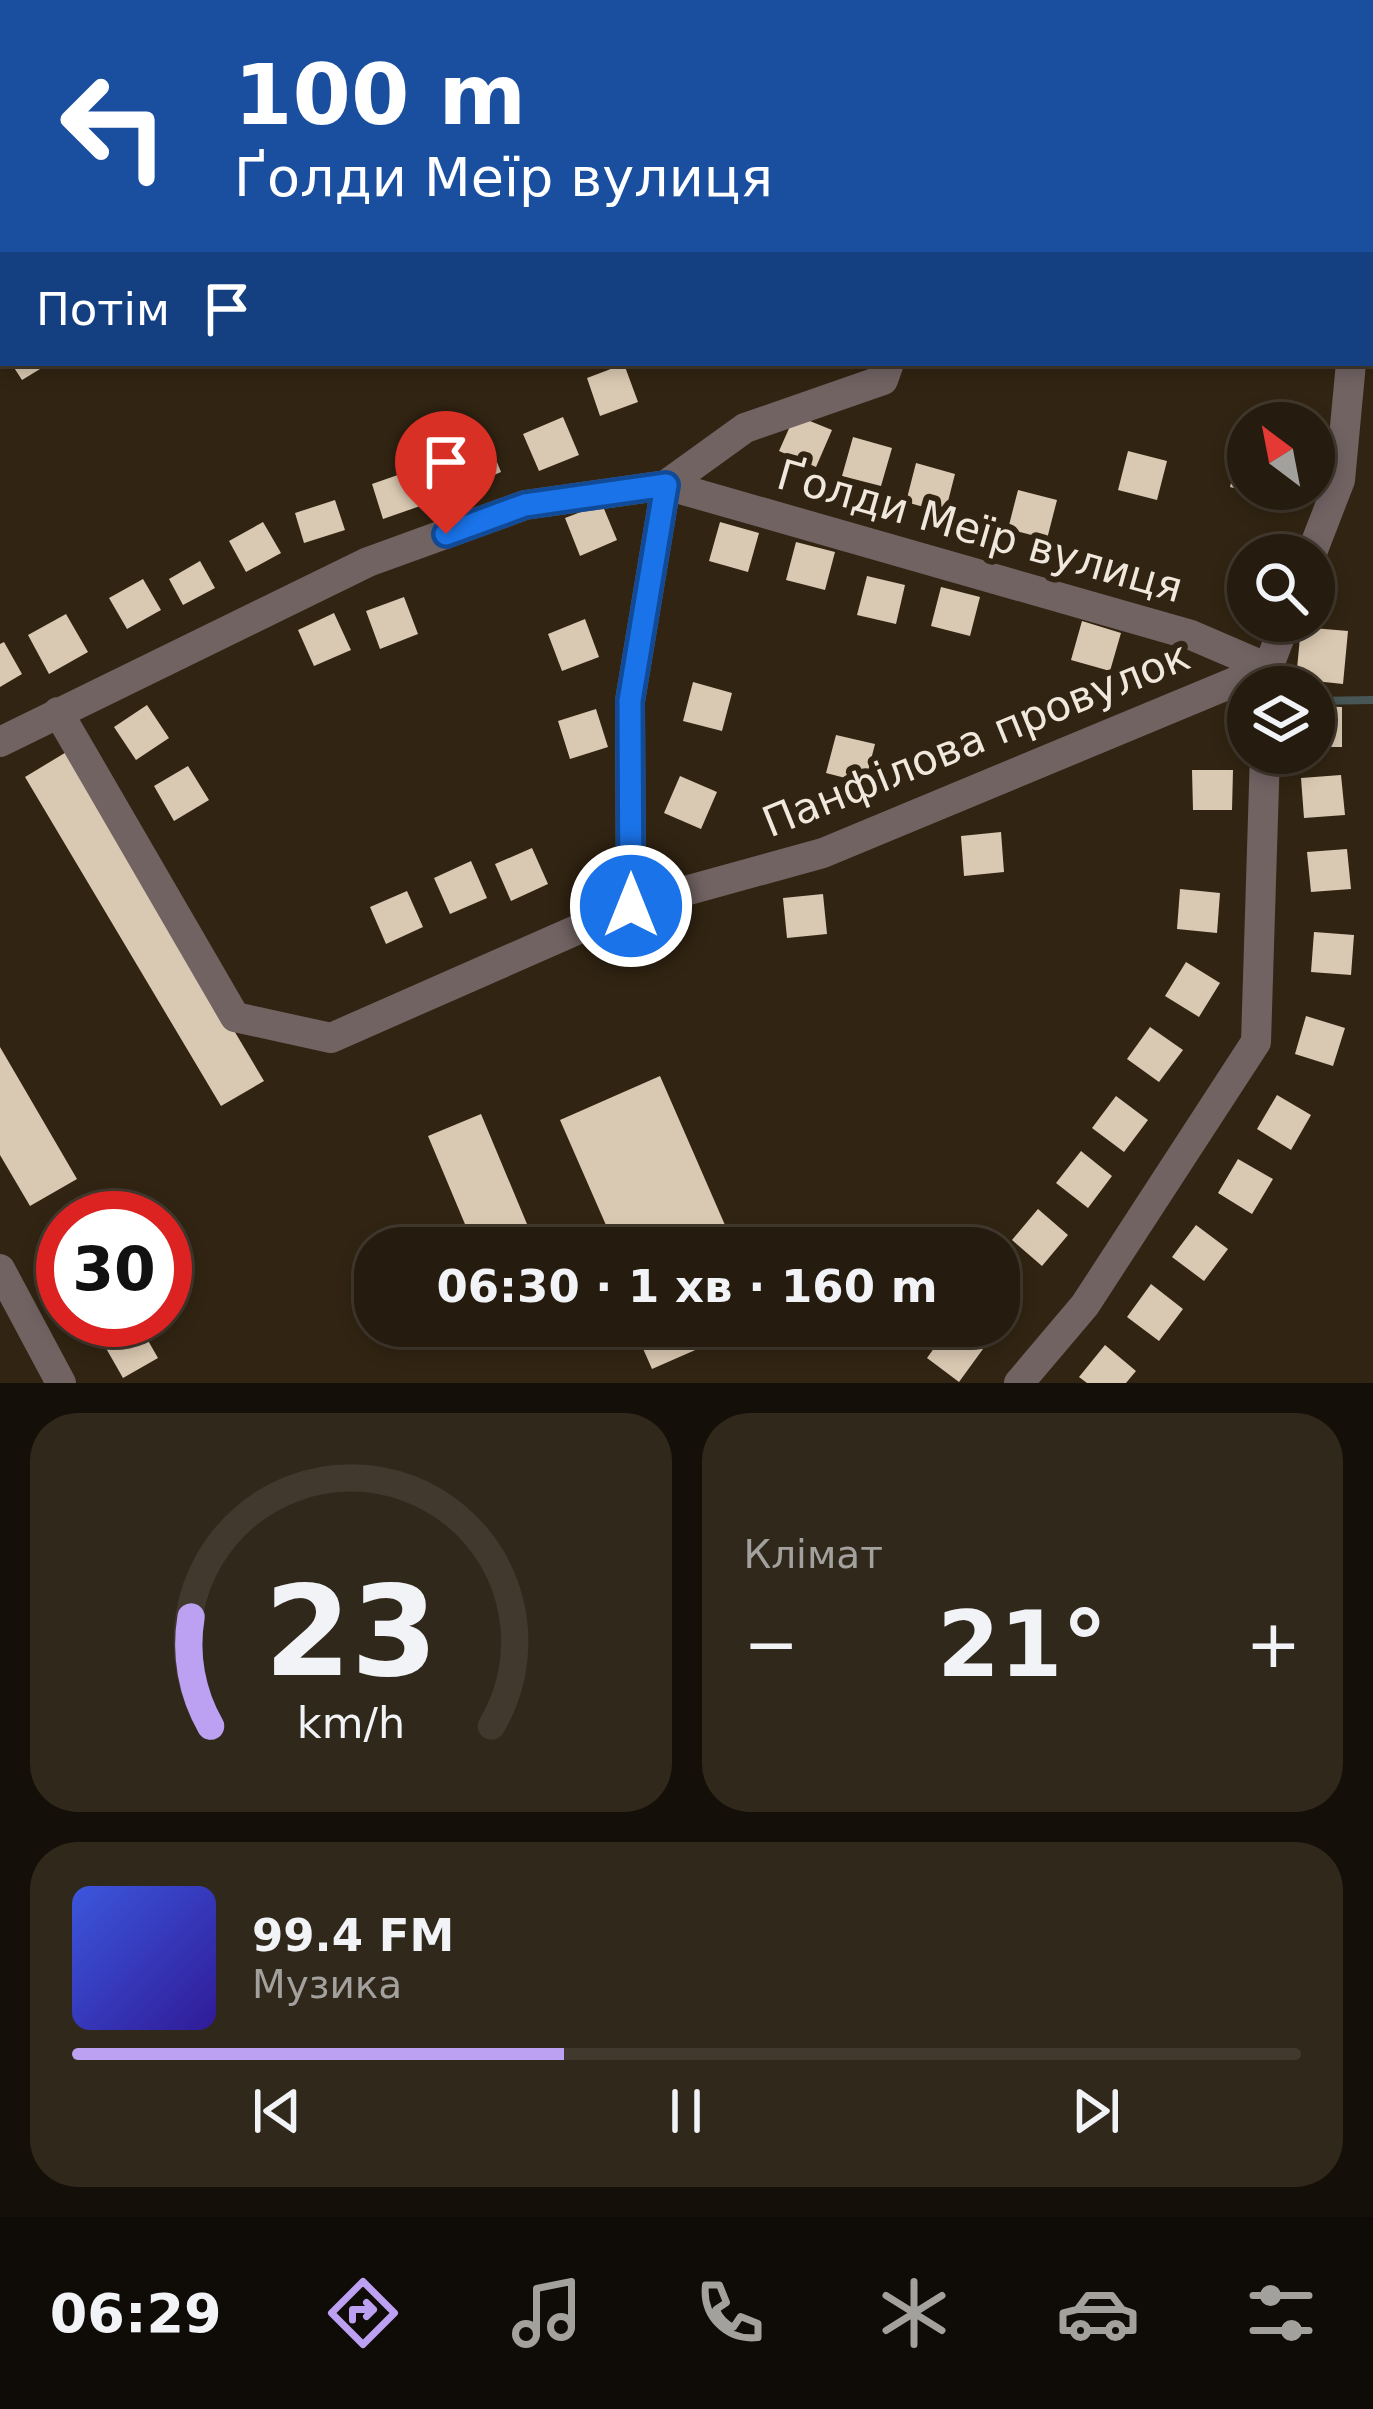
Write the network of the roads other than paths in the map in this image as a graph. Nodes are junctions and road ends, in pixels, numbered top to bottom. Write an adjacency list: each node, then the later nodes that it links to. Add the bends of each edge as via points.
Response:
1 (888, 366): 3 (street, Ґолди Меїр вулиця, via 883,380 745,428)
2 (1351, 366): 4 (street, via 1340,480)
3 (666, 485): 5 (street, Ґолди Меїр вулиця, via 1191,635); 7 (street, Ґолди Меїр вулиця, via 525,505 368,562); 10 (street, via 630,701)
4 (1319, 534)
5 (1248, 666)
6 (1227, 693): 10 (street, Панфілова провулок, via 823,854)
7 (58, 712): 8 (street, Ґолди Меїр вулиця); 10 (street, Панфілова провулок, via 236,1017 331,1039)
8 (0, 742)
9 (1264, 774): 13 (street, via 1256,1042 1085,1305)
10 (631, 906)
11 (0, 1270): 12 (street)
12 (62, 1383)
13 (1019, 1383)

